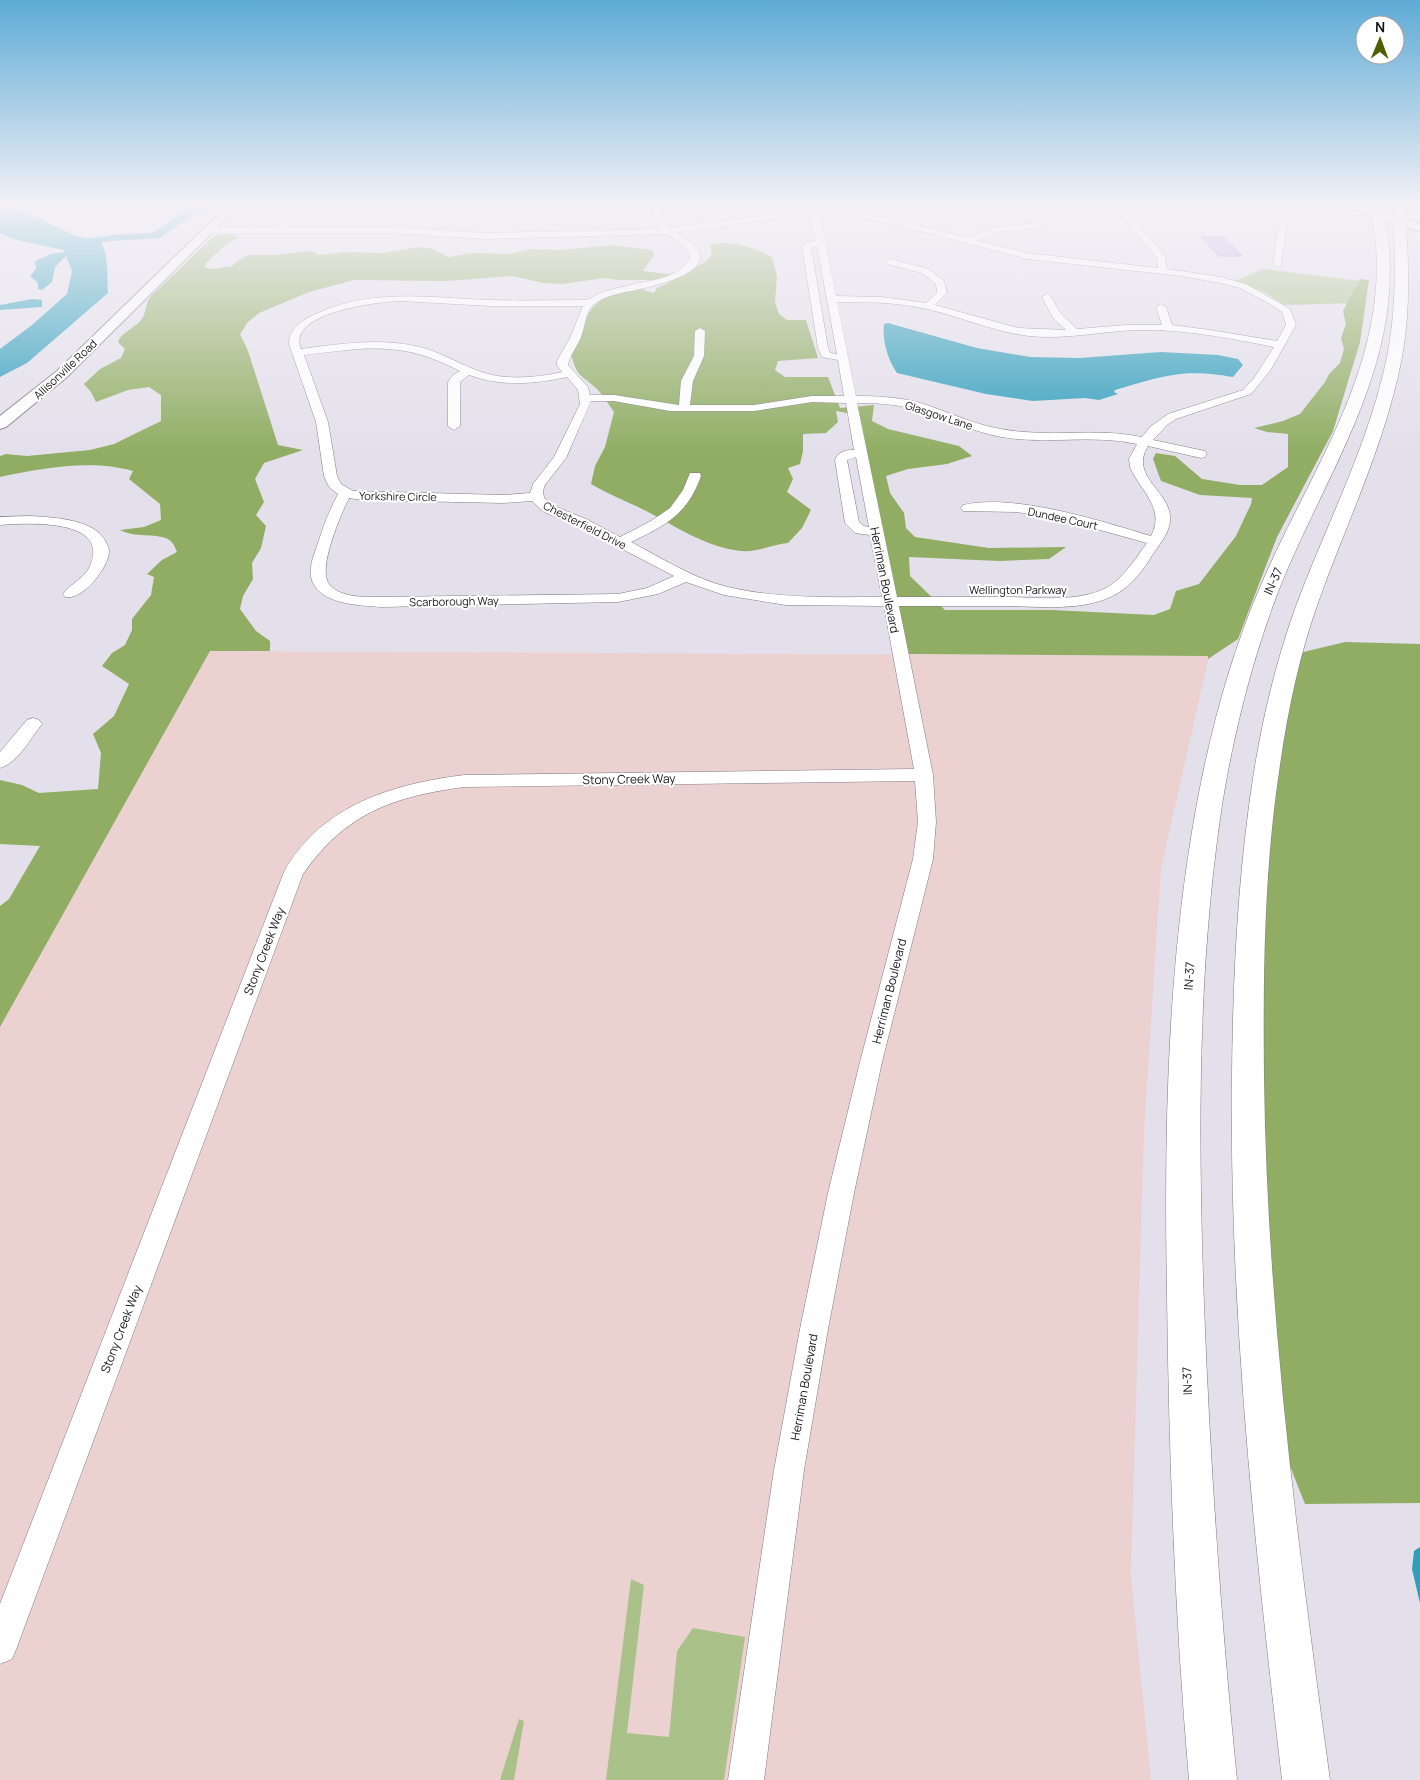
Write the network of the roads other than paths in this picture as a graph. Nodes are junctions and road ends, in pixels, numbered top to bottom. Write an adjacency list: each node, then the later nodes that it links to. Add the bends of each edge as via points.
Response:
1 (149, 288): 25 (main road, Allisonville Road, via 62,374)
2 (628, 288): 11 (street)
3 (813, 288): 19 (street, via 823,348 826,355)
4 (829, 288): 10 (street, Herriman Boulevard)
5 (942, 288): 12 (street, via 942,293)
6 (1248, 288): 17 (street, Wellington Parkway, via 1286,312 1290,321)
7 (1384, 288): 44 (highway, IN-37, via 1364,386 1344,435 1275,574 1254,627 1231,702 1204,839 1195,914 1186,1026 1182,1187 1189,1451)
8 (1413, 288): 45 (highway, via 1408,331 1390,406 1366,471 1312,592 1282,691 1266,772 1251,920 1248,1172 1256,1308 1285,1616)
9 (1048, 297): 16 (street, via 1057,316)
10 (831, 299): 12 (street, via 882,300); 19 (street, Herriman Boulevard)
11 (589, 303): 18 (street, Yorkshire Circle, via 361,301 330,310 304,325 294,339); 21 (street, via 574,342 563,359 563,368)
12 (928, 306): 16 (street, via 1014,331)
13 (1161, 307): 14 (street)
14 (1168, 328): 16 (street); 17 (street, via 1218,333)
15 (700, 331): 24 (street, via 699,356 687,381)
16 (1074, 332)
17 (1279, 345): 27 (street, Wellington Parkway, via 1249,390 1169,417 1155,427)
18 (298, 353): 20 (street, via 356,345 400,346 440,356); 30 (street, Yorkshire Circle, via 318,403 333,483)
19 (842, 358): 23 (street, Herriman Boulevard)
20 (469, 371): 21 (street, via 494,379 514,380); 26 (street, via 454,382)
21 (568, 374): 22 (street, via 580,384)
22 (586, 398): 24 (street, Glasgow Lane, via 614,398); 31 (street, Chesterfield Drive, via 560,458 539,484)
23 (850, 399): 24 (street, Glasgow Lane, via 806,400 754,408); 27 (street, Glasgow Lane, via 914,405 988,431 1012,435 1100,435); 38 (street, Herriman Boulevard)
24 (684, 408)
25 (0, 424)
26 (454, 426)
27 (1145, 441): 28 (street, Glasgow Lane); 34 (street, Wellington Parkway, via 1136,454 1136,464 1163,512 1163,525)
28 (1201, 454)
29 (695, 476): 35 (street, via 687,498 676,510 664,520)
30 (345, 493): 31 (street, Yorkshire Circle, via 503,500); 36 (street, Scarborough Way, via 332,520 318,572 325,588 346,598 381,602 618,598 666,587)
31 (537, 497): 35 (street, Chesterfield Drive, via 549,509)
32 (968, 508): 34 (street, Dundee Court, via 992,506 1046,512)
33 (0, 521): 37 (street, via 68,523 80,526 97,538 102,547 97,568)
34 (1155, 541): 38 (street, Wellington Parkway, via 1124,584 1093,597 1054,602)
35 (620, 542): 36 (street, Chesterfield Drive)
36 (685, 576): 38 (street, Chesterfield Drive, via 724,591 771,600)
37 (70, 594)
38 (889, 601): 41 (street, Herriman Boulevard)
39 (33, 724): 40 (street)
40 (0, 762)
41 (924, 775): 42 (street, Stony Creek Way, via 432,784 393,794 365,806 324,834 294,872); 43 (street, Herriman Boulevard, via 927,822 923,859 871,1062 814,1329 789,1470)
42 (0, 1647)
43 (746, 1780)
44 (1213, 1780)
45 (1306, 1780)

